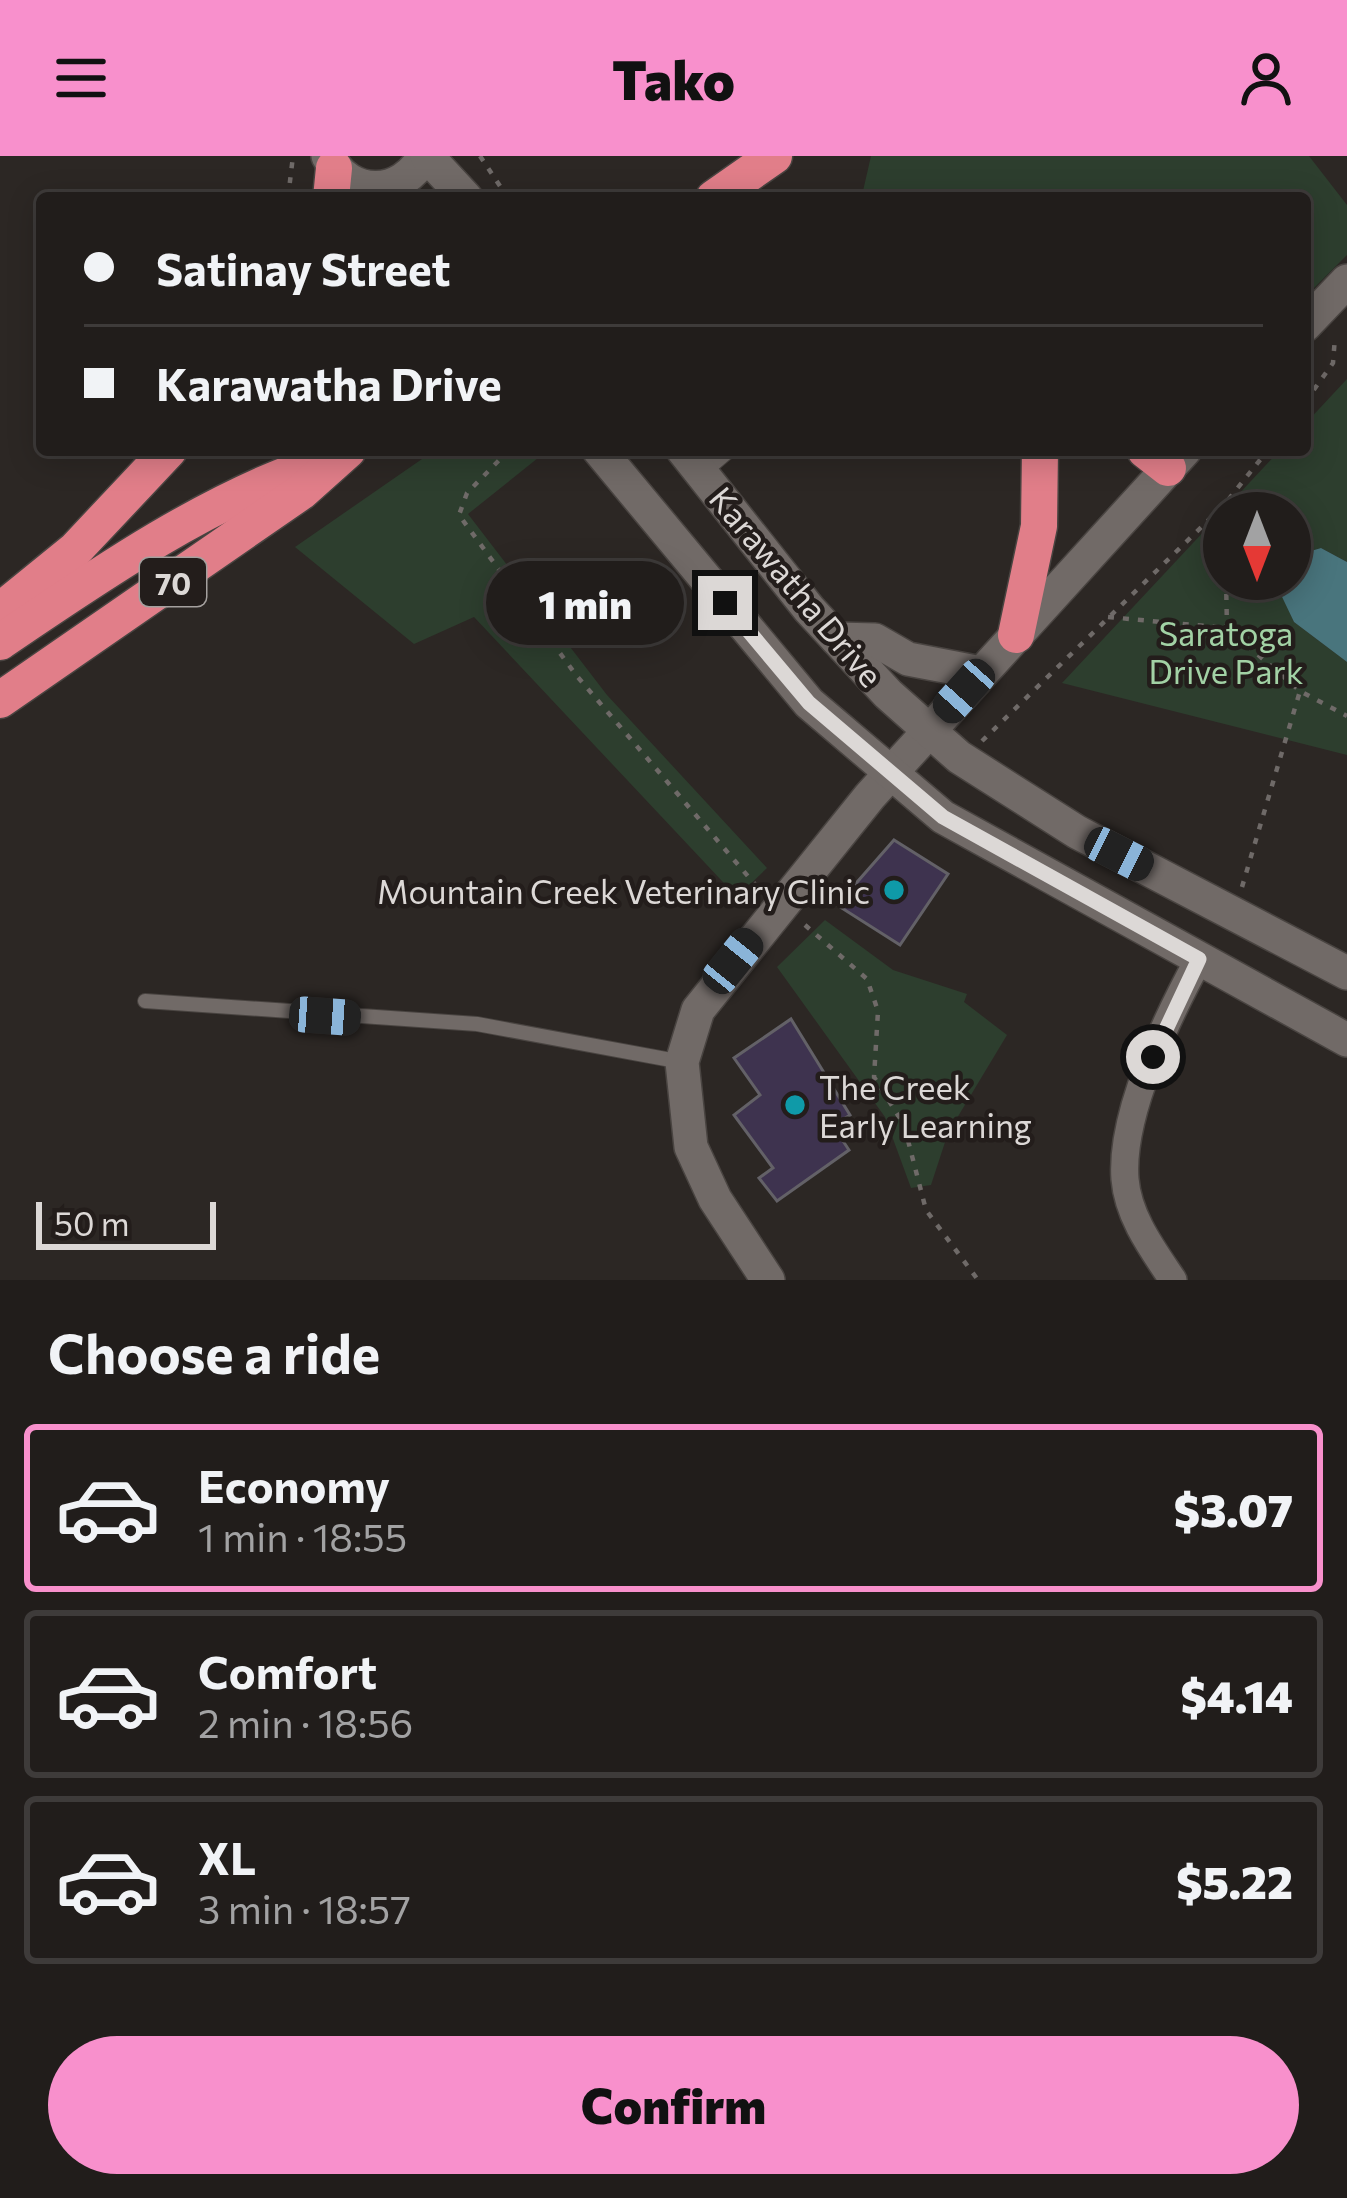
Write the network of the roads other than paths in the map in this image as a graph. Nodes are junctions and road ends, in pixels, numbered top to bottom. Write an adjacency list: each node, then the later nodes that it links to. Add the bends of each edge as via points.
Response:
1 (426, 156): 5 (main road); 6 (main road)
2 (774, 156): 7 (highway)
3 (331, 174): 4 (main road)
4 (380, 192)
5 (389, 192)
6 (460, 192)
7 (723, 192)
8 (1347, 281): 9 (main road)
9 (1320, 325)
10 (163, 456): 17 (highway, via 75,550)
11 (336, 456): 20 (highway, 70, via 286,474 97,576)
12 (340, 456): 21 (highway, 70, via 302,492)
13 (603, 456): 26 (main road, Karawatha Drive, via 809,703)
14 (1040, 456): 18 (highway, via 1039,526)
15 (1166, 456): 18 (main road)
16 (693, 462): 19 (main road, Karawatha Drive)
17 (0, 611)
18 (1016, 635): 22 (main road)
19 (837, 639): 22 (main road, via 875,640 908,659); 25 (main road, Karawatha Drive)
20 (0, 642)
21 (44, 670): 23 (highway); 24 (highway, 70)
22 (981, 673): 25 (main road)
23 (0, 700)
24 (0, 721)
25 (927, 732): 26 (main road); 28 (main road, Karawatha Drive, via 1061,824)
26 (890, 774): 27 (main road, Karawatha Drive, via 969,834); 31 (main road, via 698,1010)
27 (1199, 959): 30 (main road, Karawatha Drive); 33 (street, via 1135,1108 1125,1180 1141,1231)
28 (1347, 973)
29 (145, 1001): 31 (lane, via 477,1024)
30 (1347, 1040)
31 (682, 1063): 32 (main road, via 691,1147)
32 (765, 1279)
33 (1173, 1280)

